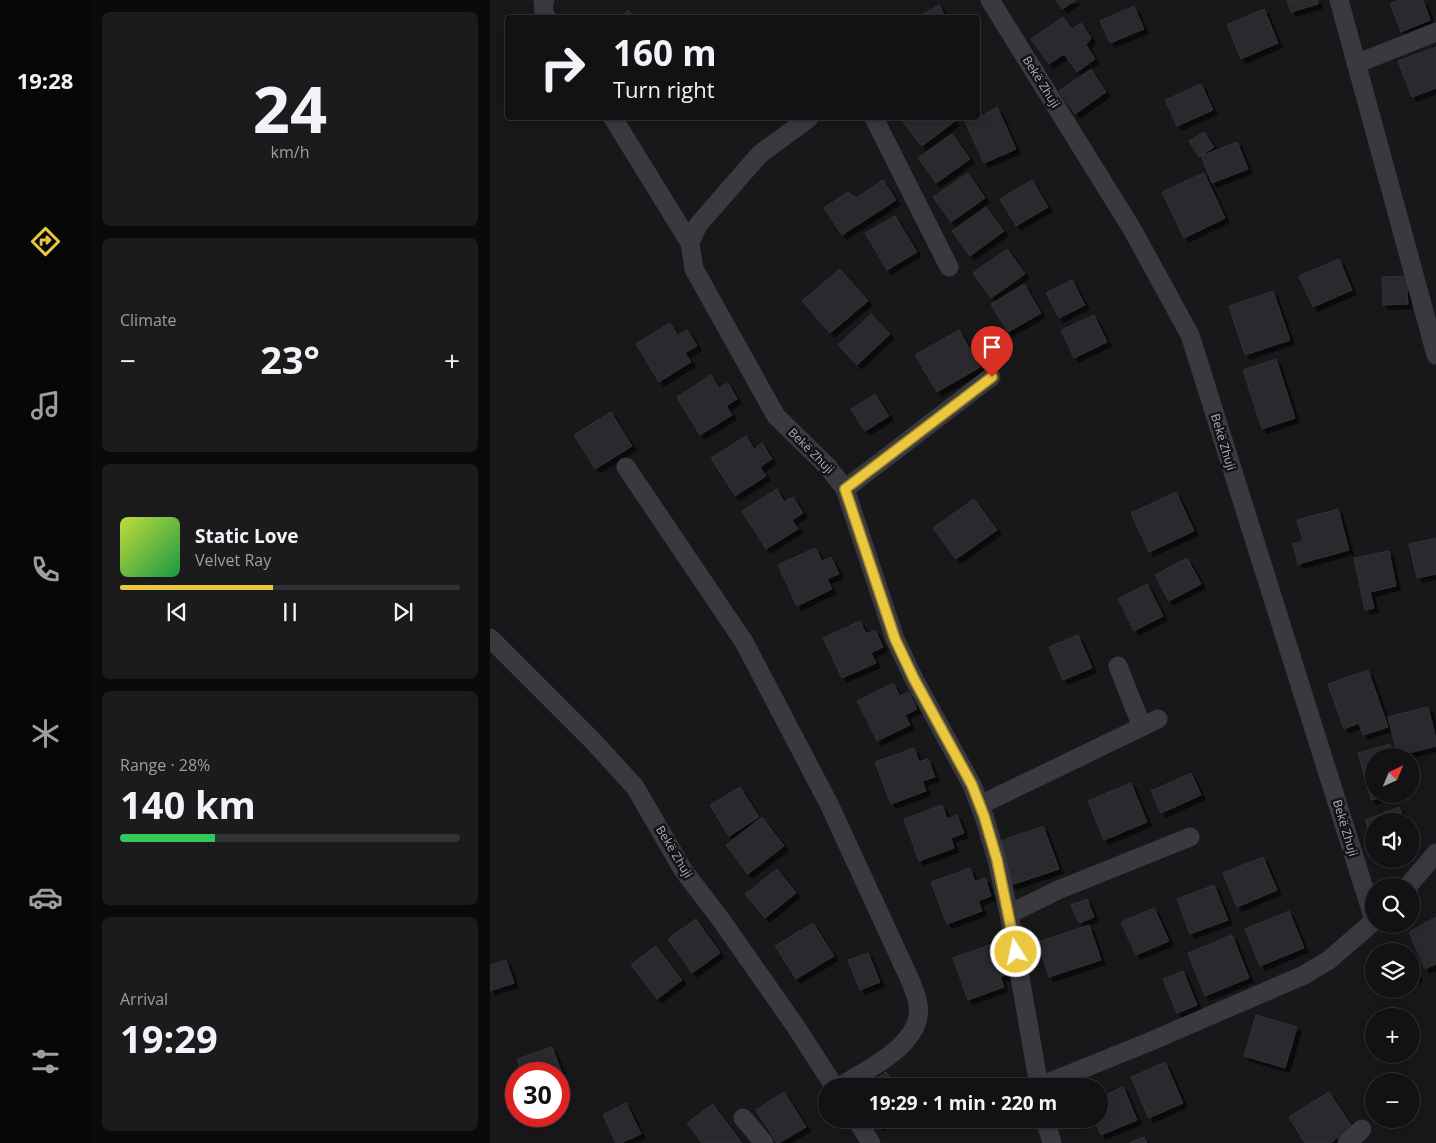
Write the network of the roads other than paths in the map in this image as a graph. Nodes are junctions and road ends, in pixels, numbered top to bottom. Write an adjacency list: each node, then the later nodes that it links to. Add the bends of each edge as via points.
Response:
1 (545, 0): 4 (street)
2 (990, 0): 22 (street, Bekë Zhuji, via 1132,229 1190,336)
3 (1339, 0): 6 (street)
4 (545, 15)
5 (1436, 32): 6 (street)
6 (1356, 64): 12 (street)
7 (614, 120): 10 (street)
8 (806, 120): 10 (street, via 760,154 698,225)
9 (875, 120): 11 (street)
10 (690, 244): 15 (street, Bekë Zhuji, via 694,270 776,416 828,467)
11 (948, 267)
12 (1436, 355)
13 (992, 377): 15 (street)
14 (626, 466): 26 (street, via 744,642 830,804 911,982 919,1005 912,1035 891,1055)
15 (845, 489): 18 (street, Bekë Zhuji, via 895,639)
16 (490, 638): 25 (street, Bekë Zhuji, via 635,787 683,870 730,932)
17 (1118, 666): 18 (street, via 1150,723)
18 (980, 805): 23 (street, Bekë Zhuji)
19 (1190, 837): 23 (street, via 1058,890)
20 (1436, 853): 21 (street)
21 (1415, 878)
22 (1365, 892)
23 (1009, 914): 27 (street, Bekë Zhuji)
24 (1365, 929): 28 (street, Bekë Zhuji, via 1329,960 1304,975)
25 (829, 1078)
26 (854, 1078)
27 (1038, 1078)
28 (1059, 1078)
29 (743, 1118): 33 (street)
30 (862, 1128): 34 (street)
31 (1048, 1128): 35 (street)
32 (1362, 1129): 36 (street)
33 (764, 1143)
34 (871, 1143)
35 (1052, 1143)
36 (1347, 1143)

